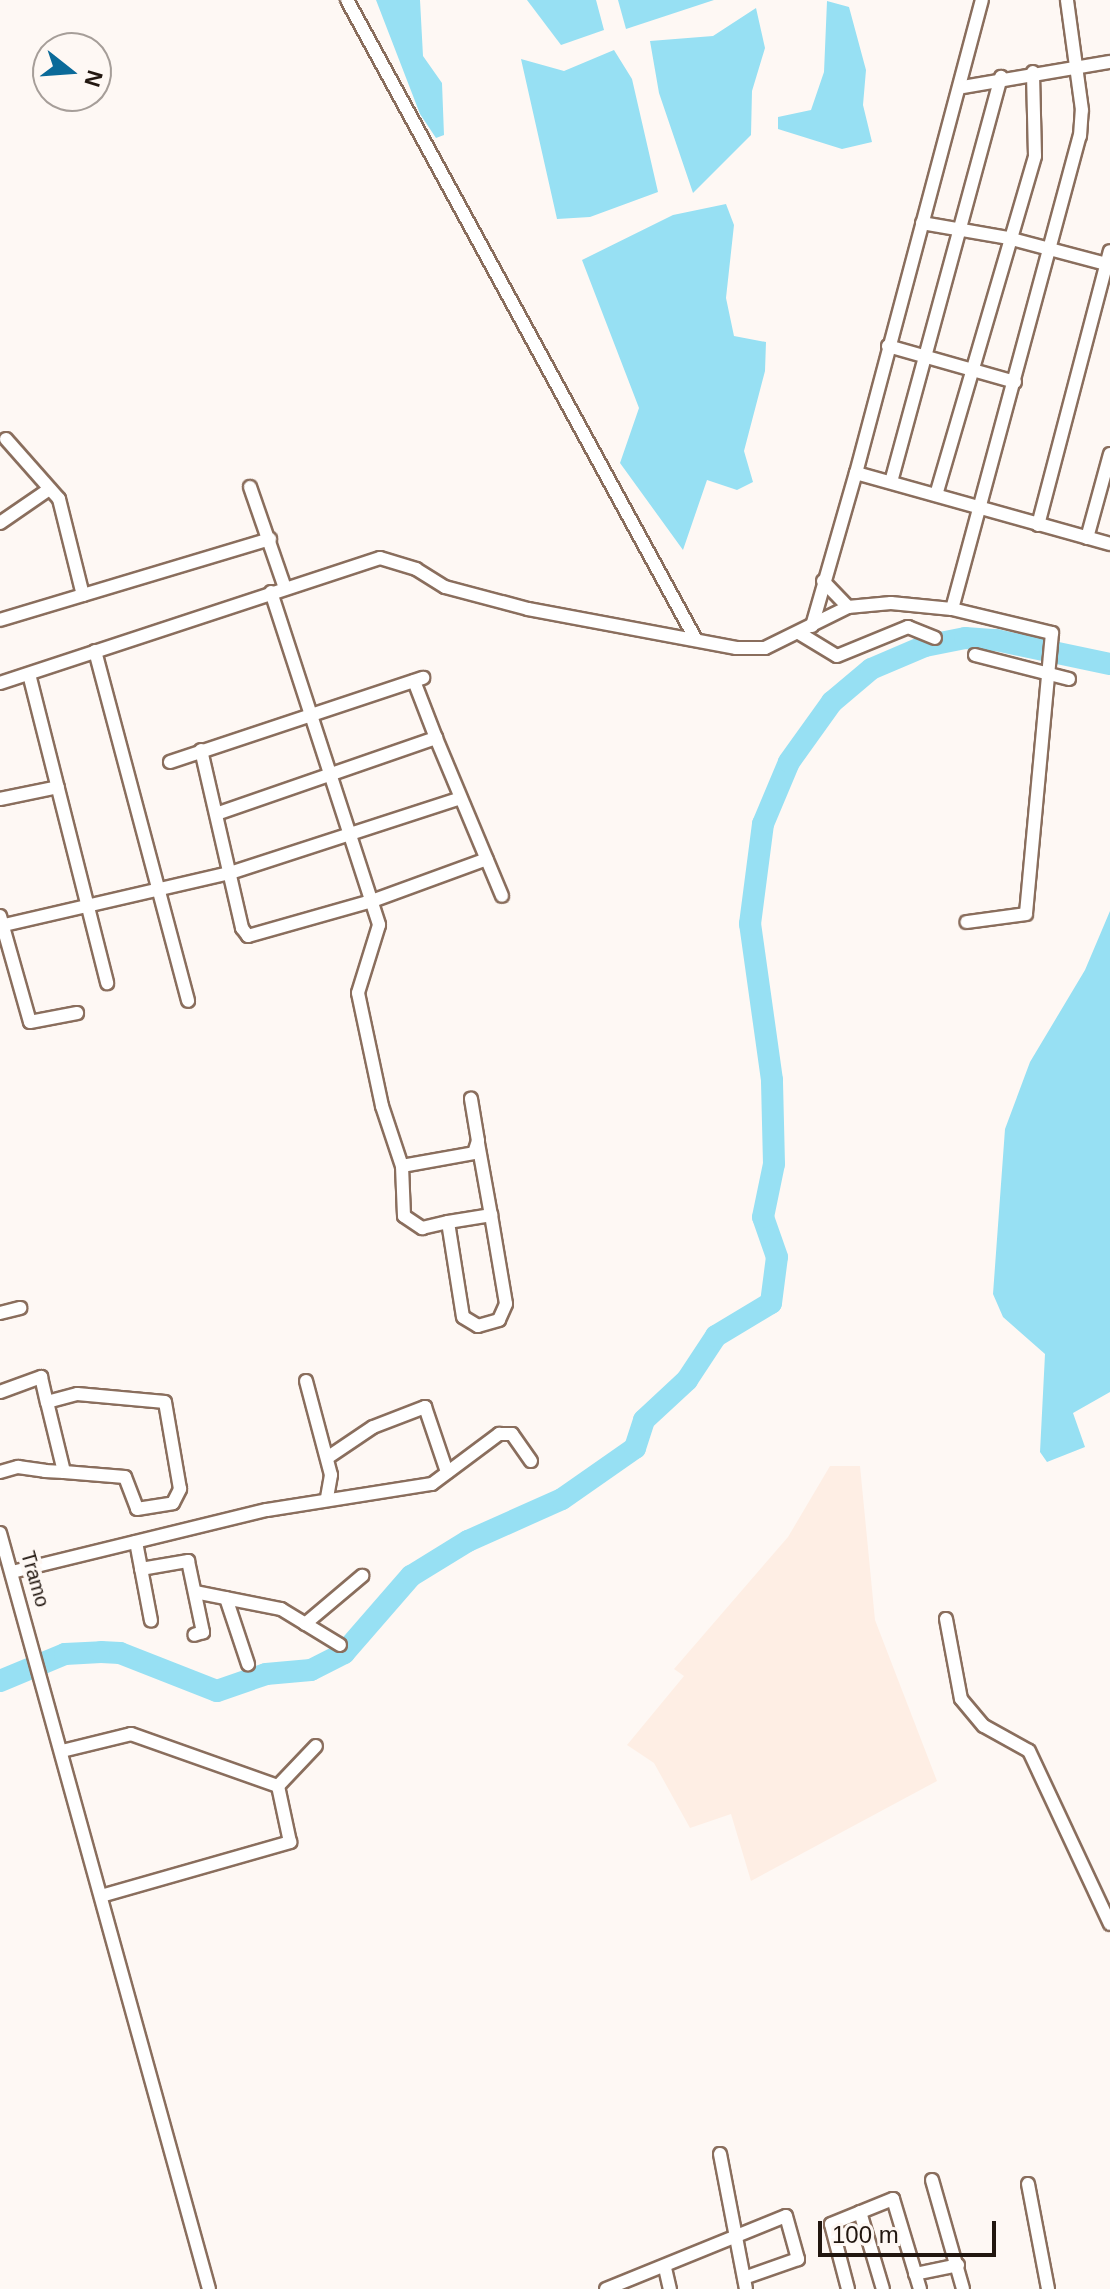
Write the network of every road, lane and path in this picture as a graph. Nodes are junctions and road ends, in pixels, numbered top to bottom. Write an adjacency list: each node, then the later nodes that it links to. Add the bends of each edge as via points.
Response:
1 (347, 0): 40 (street)
2 (982, 0): 8 (street)
3 (1067, 0): 5 (street)
4 (1110, 62): 5 (street)
5 (1078, 65): 6 (street); 12 (street, via 1080,136)
6 (1033, 72): 7 (street); 11 (street, via 1035,156)
7 (1001, 77): 8 (street); 10 (street)
8 (963, 87): 9 (street)
9 (922, 223): 10 (street); 14 (street)
10 (960, 232): 11 (street); 15 (street)
11 (1008, 238): 12 (street); 16 (street)
12 (1050, 249): 13 (street); 17 (street)
13 (1109, 260): 27 (street)
14 (888, 346): 15 (street); 20 (street)
15 (923, 359): 16 (street); 21 (street)
16 (969, 370): 17 (street); 24 (street)
17 (1015, 382): 25 (street)
18 (6, 439): 23 (street)
19 (1110, 454): 28 (street)
20 (856, 473): 21 (street); 31 (street)
21 (891, 482): 24 (street)
22 (250, 487): 29 (street)
23 (48, 490): 26 (street); 34 (street, via 59,499)
24 (936, 495): 25 (street)
25 (980, 507): 27 (street); 36 (street)
26 (0, 523)
27 (1038, 525): 28 (street)
28 (1087, 538): 30 (street)
29 (270, 539): 32 (street); 34 (street)
30 (1110, 544)
31 (823, 581): 35 (street); 38 (street)
32 (285, 588): 33 (street); 40 (street, via 380,558 416,569 445,587 528,609)
33 (271, 592): 42 (street); 48 (street)
34 (83, 595): 37 (street)
35 (848, 607): 36 (street, via 891,603); 38 (street)
36 (952, 609): 44 (street, via 1052,633)
37 (0, 620)
38 (812, 626): 39 (street)
39 (799, 633): 40 (street, via 765,648); 41 (street, via 837,656 908,627)
40 (695, 638)
41 (935, 638)
42 (95, 651): 45 (street); 60 (street)
43 (975, 655): 44 (street)
44 (1047, 668): 46 (street); 64 (street, via 1026,914)
45 (29, 674): 47 (street); 53 (street)
46 (1069, 679)
47 (0, 683)
48 (312, 714): 49 (street, via 418,679); 50 (street); 52 (street)
49 (436, 738): 52 (street); 55 (street)
50 (201, 750): 51 (street); 56 (street)
51 (170, 762)
52 (332, 775): 56 (street); 57 (street)
53 (58, 787): 54 (street); 63 (street)
54 (0, 799)
55 (458, 799): 57 (street); 58 (street)
56 (219, 813): 59 (street)
57 (352, 834): 59 (street); 62 (street)
58 (487, 859): 61 (street); 62 (street)
59 (230, 873): 60 (street); 62 (street, via 248,936)
60 (158, 890): 63 (street); 67 (street)
61 (502, 896)
62 (372, 901): 71 (street, via 379,925 358,993 382,1106)
63 (88, 906): 65 (street); 66 (street)
64 (967, 922)
65 (1, 923): 68 (street, via 30,1022)
66 (107, 983)
67 (188, 1001)
68 (77, 1013)
69 (471, 1099): 70 (street)
70 (478, 1141): 71 (street, via 470,1156); 72 (street)
71 (402, 1166): 73 (street, via 406,1221 417,1228)
72 (491, 1215): 73 (street); 73 (street, via 507,1310 499,1320 478,1326 463,1317)
73 (448, 1222)
74 (20, 1308): 75 (street)
75 (0, 1313)
76 (306, 1381): 79 (street)
77 (0, 1392): 78 (street, via 41,1377)
78 (47, 1402): 82 (street); 82 (street, via 77,1394 165,1402 179,1494 173,1503 141,1510 134,1506 125,1477)
79 (327, 1458): 83 (street, via 373,1427 425,1407); 84 (street)
80 (531, 1461): 83 (street, via 512,1434 499,1434)
81 (0, 1472): 82 (street, via 18,1467)
82 (64, 1472)
83 (447, 1472): 84 (street, via 432,1484)
84 (327, 1498): 86 (street)
85 (0, 1533): 88 (street, Tramo)
86 (136, 1542): 87 (street); 88 (street)
87 (141, 1569): 90 (street, via 188,1561); 93 (street)
88 (12, 1572): 99 (street, Tramo)
89 (362, 1576): 94 (street)
90 (195, 1592): 91 (street); 95 (street, via 203,1632)
91 (226, 1598): 94 (street, via 281,1609); 97 (street)
92 (946, 1619): 102 (street, via 961,1699 984,1726 1029,1751)
93 (151, 1621)
94 (305, 1624): 96 (street)
95 (194, 1635)
96 (340, 1645)
97 (248, 1664)
98 (316, 1746): 100 (street)
99 (62, 1751): 100 (street, via 131,1734); 101 (street, Tramo)
100 (278, 1786): 101 (street, via 290,1842)
101 (101, 1896): 112 (street, Tramo)
102 (1110, 1924)
103 (720, 2154): 107 (street)
104 (932, 2180): 108 (street)
105 (1028, 2184): 119 (street)
106 (860, 2212): 110 (street, via 893,2199); 115 (street, via 831,2224); 116 (street)
107 (735, 2235): 109 (street); 111 (street); 111 (street, via 786,2216 798,2259)
108 (958, 2265): 110 (street); 118 (street)
109 (665, 2268): 113 (street); 114 (street)
110 (915, 2274): 117 (street)
111 (745, 2284)
112 (209, 2289)
113 (606, 2289)
114 (670, 2289)
115 (848, 2289)
116 (883, 2289)
117 (920, 2289)
118 (963, 2289)
119 (1048, 2289)

